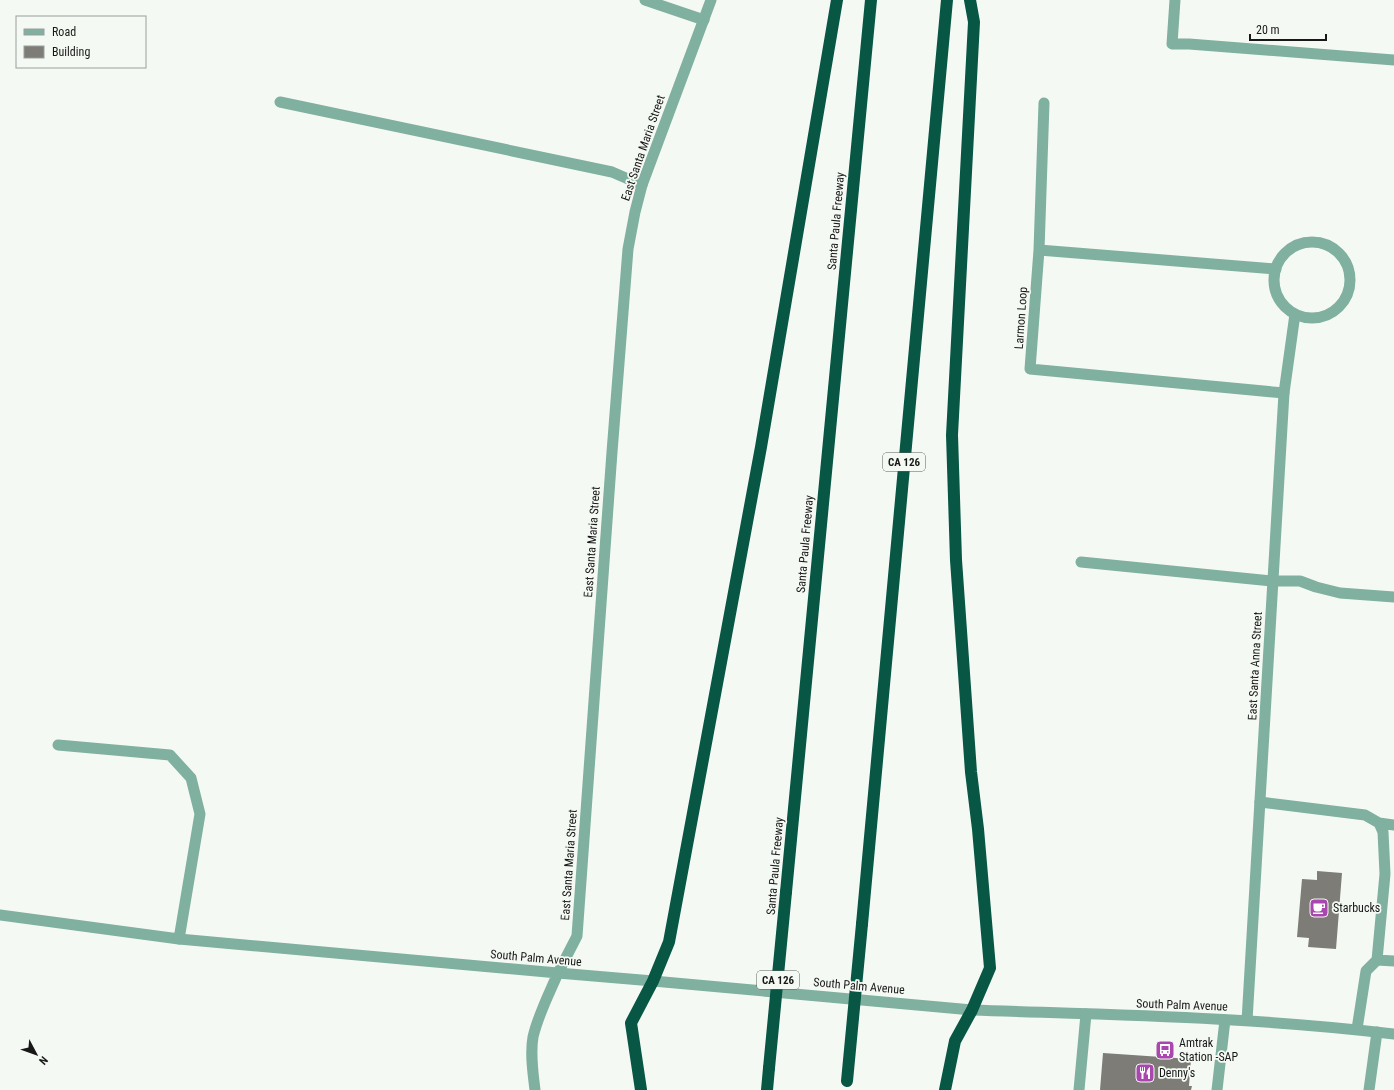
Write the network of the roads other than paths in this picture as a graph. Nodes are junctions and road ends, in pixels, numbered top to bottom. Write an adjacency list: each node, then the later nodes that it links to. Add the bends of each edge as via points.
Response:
1 (645, 0): 8 (street)
2 (711, 0): 8 (street, East Santa Maria Street)
3 (837, 0): 29 (highway, via 759,455 671,934)
4 (871, 0): 40 (highway, Santa Paula Freeway / CA 126, bridge)
5 (947, 0): 37 (highway, CA 126, bridge)
6 (970, 0): 30 (highway, via 974,22 952,435 956,560 970,764 990,968)
7 (1175, 0): 9 (street, via 1172,44)
8 (704, 20): 12 (street, East Santa Maria Street)
9 (1394, 60)
10 (280, 102): 12 (street, via 612,172)
11 (1044, 103): 13 (street)
12 (642, 185): 28 (street, East Santa Maria Street, via 628,249 577,936)
13 (1039, 250): 14 (street); 16 (street, Larmon Loop, via 1030,369)
14 (1276, 269): 15 (street, via 1275,290 1279,300); 15 (street, via 1282,257 1291,248 1304,242 1330,246 1348,265 1349,291 1343,303 1333,312 1321,317 1308,318)
15 (1295, 314): 16 (street, East Santa Anna Street)
16 (1284, 393): 18 (street, East Santa Anna Street)
17 (1080, 562): 18 (street)
18 (1272, 581): 19 (street, via 1300,581 1340,593); 21 (street, East Santa Anna Street)
19 (1394, 597)
20 (58, 745): 25 (street, via 170,755 191,778 200,814)
21 (1260, 802): 22 (street, via 1365,814); 33 (street, East Santa Anna Street)
22 (1379, 823): 23 (street); 26 (street, via 1383,832 1385,874)
23 (1394, 825)
24 (0, 915): 25 (street, South Palm Avenue)
25 (179, 939): 28 (street, South Palm Avenue)
26 (1377, 960): 27 (street); 34 (street, via 1366,971)
27 (1394, 961)
28 (558, 973): 29 (street, South Palm Avenue); 38 (street, East Santa Maria Street, via 533,1038)
29 (653, 981): 30 (street, South Palm Avenue); 39 (highway, via 631,1023)
30 (972, 1010): 31 (street, South Palm Avenue); 41 (highway, via 955,1041)
31 (1086, 1014): 32 (street, South Palm Avenue); 42 (street)
32 (1225, 1020): 33 (street, South Palm Avenue); 43 (street)
33 (1247, 1021): 34 (street, South Palm Avenue)
34 (1358, 1029): 35 (street, South Palm Avenue)
35 (1376, 1032): 36 (street, South Palm Avenue); 44 (street)
36 (1394, 1034)
37 (847, 1086)
38 (535, 1090)
39 (641, 1090)
40 (767, 1090)
41 (945, 1090)
42 (1079, 1090)
43 (1217, 1090)
44 (1369, 1090)

